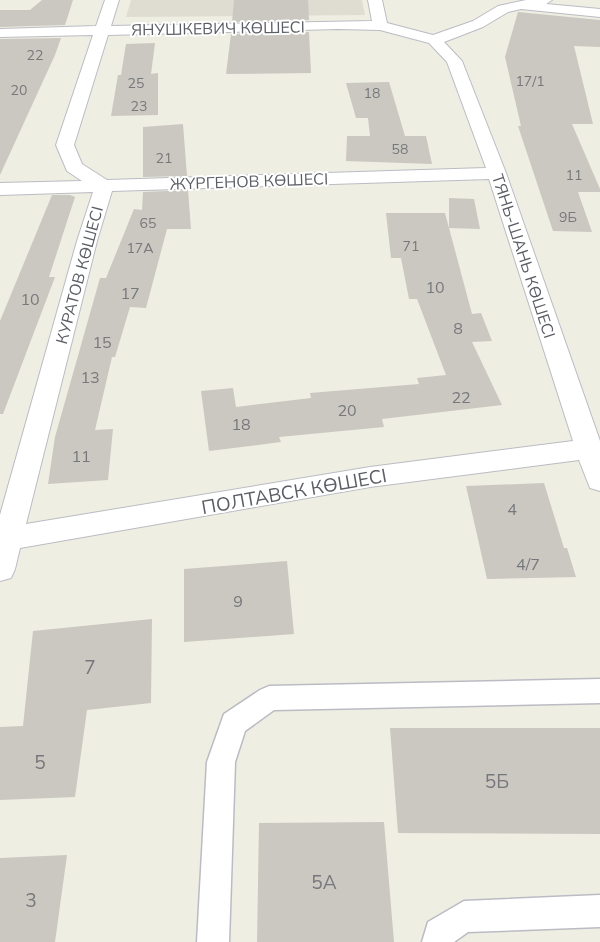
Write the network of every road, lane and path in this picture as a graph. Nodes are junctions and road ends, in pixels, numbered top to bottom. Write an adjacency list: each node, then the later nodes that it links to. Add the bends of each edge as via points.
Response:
1 (112, 0): 7 (street, КУРАТОВ КӨШЕСІ)
2 (375, 0): 6 (street)
3 (545, 0): 4 (street)
4 (517, 6): 5 (street); 9 (street, via 503,9 478,24)
5 (600, 13)
6 (380, 26): 7 (street, ЯНУШКЕВИЧ КӨШЕСІ); 9 (street, ЯНУШКЕВИЧ КӨШЕСІ)
7 (102, 31): 8 (street, ЯНУШКЕВИЧ КӨШЕСІ); 11 (street, КУРАТОВ КӨШЕСІ, via 65,144 74,167)
8 (0, 33)
9 (434, 40): 10 (street, ТЯНЬ-ШАНЬ КӨШЕСІ, via 454,61)
10 (497, 172): 11 (street, ЖҮРГЕНОВ КӨШЕСІ); 13 (street, ТЯНЬ-ШАНЬ КӨШЕСІ)
11 (104, 186): 12 (street, ЖҮРГЕНОВ КӨШЕСІ); 15 (street, КУРАТОВ КӨШЕСІ)
12 (0, 189)
13 (588, 449): 14 (street, ТЯНЬ-ШАНЬ КӨШЕСІ); 15 (street, ПОЛТАВСК КӨШЕСІ, via 370,477)
14 (600, 481)
15 (4, 539): 16 (street, КУРАТОВ КӨШЕСІ)
16 (0, 569)
17 (600, 691): 19 (lane, via 269,698 234,723 221,762)
18 (600, 912): 20 (lane, via 464,917 439,933)
19 (213, 942)
20 (438, 942)

